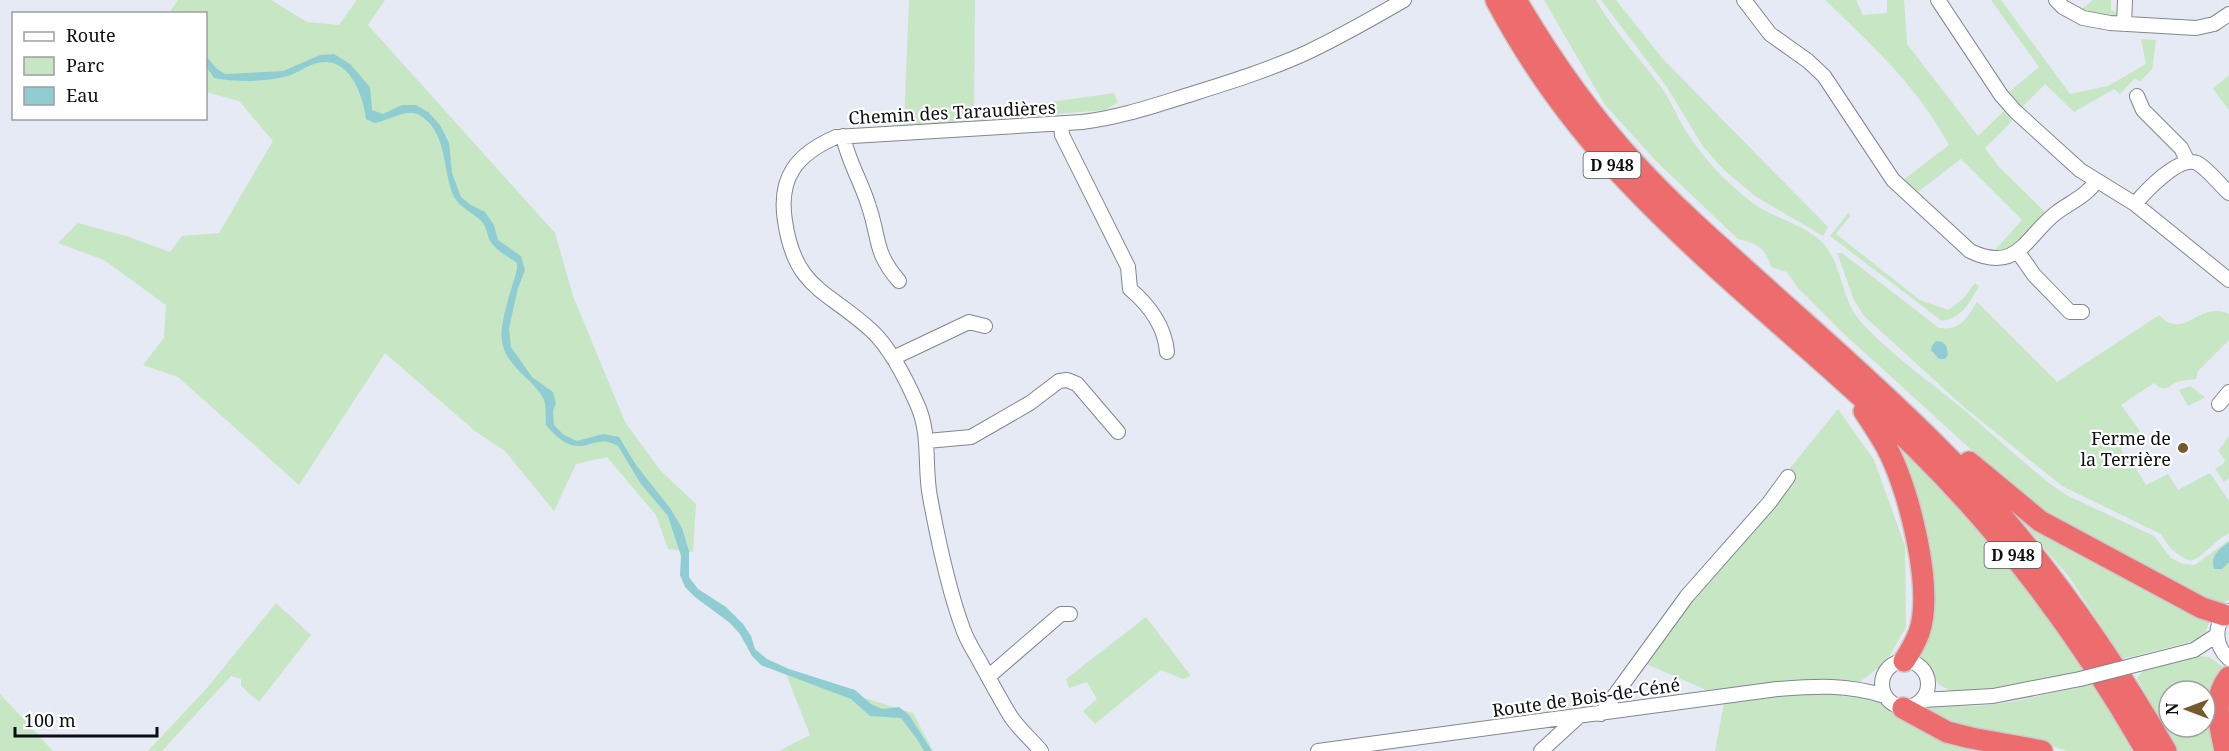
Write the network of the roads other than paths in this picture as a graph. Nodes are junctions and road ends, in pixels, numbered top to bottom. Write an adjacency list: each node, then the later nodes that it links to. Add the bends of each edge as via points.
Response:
1 (1404, 0): 11 (street, Chemin des Taraudières, via 1306,52 1247,76 1106,119)
2 (1496, 0): 24 (highway, D 948, via 1563,104 1628,182 1669,224)
3 (1516, 0): 25 (highway, D 948, via 1569,84 1638,167)
4 (1744, 0): 17 (street, via 1770,33 1824,76 1893,180 1955,238 1970,251 1982,255 2001,257)
5 (1938, 0): 14 (street, via 2007,102)
6 (2125, 0): 9 (street)
7 (2063, 2): 9 (street, via 2083,18)
8 (2229, 14): 9 (street, via 2214,24 2196,28)
9 (2124, 24)
10 (2137, 96): 13 (street, via 2143,110 2181,148)
11 (1061, 124): 12 (street, Chemin des Taraudières); 22 (street, via 1062,135 1128,267 1130,289 1144,300 1166,335)
12 (843, 136): 19 (street, via 870,209 879,250); 23 (street, Chemin des Taraudières, via 828,140 805,155 790,171 784,192 787,233 802,273 873,332)
13 (2188, 162): 15 (street, via 2202,167); 16 (street, via 2149,188)
14 (2096, 181): 16 (street); 17 (street, via 2050,218)
15 (2229, 192)
16 (2135, 204): 18 (street)
17 (2018, 252): 20 (street, via 2070,312)
18 (2229, 280)
19 (899, 281)
20 (2082, 312)
21 (985, 326): 23 (street, via 969,322)
22 (1167, 352)
23 (893, 358): 29 (street, Chemin des Taraudières, via 917,404)
24 (1848, 385): 35 (highway, via 1897,470 1923,571 1924,603 1919,632); 50 (highway, D 948, via 1962,495 2014,556 2096,667)
25 (1878, 390): 32 (highway, via 2040,521); 51 (highway, D 948, via 1972,482 2045,567 2108,655)
26 (2229, 392): 27 (street)
27 (2219, 404)
28 (1118, 432): 29 (street, via 1077,384 1067,380 1059,381 971,437)
29 (927, 441): 36 (street, Chemin des Taraudières, via 929,494 938,539 963,631)
30 (1788, 477): 44 (street, via 1687,596)
31 (1070, 614): 36 (street, via 1061,614)
32 (2223, 620): 33 (street); 34 (street)
33 (2194, 650): 34 (street); 42 (street, bridge, via 2080,679 1993,696)
34 (2226, 656)
35 (1904, 661): 38 (street, via 1890,666); 39 (street, via 1917,664)
36 (988, 677): 46 (street, Chemin des Taraudières, via 1012,719)
37 (2229, 677): 52 (highway, via 2218,701)
38 (1882, 679): 40 (street); 41 (street)
39 (1928, 681): 42 (street); 43 (street, via 1926,694)
40 (1860, 688): 41 (street); 44 (street, Route de Bois-de-Céné, via 1777,689)
41 (1885, 696): 43 (street, via 1890,702)
42 (1954, 698): 43 (street)
43 (1913, 704): 49 (highway, via 1947,732)
44 (1601, 714): 45 (street, Route de Bois-de-Céné)
45 (1578, 717): 47 (street, Route de Bois-de-Céné); 48 (street)
46 (1041, 751)
47 (1318, 751)
48 (1541, 751)
49 (2042, 751)
50 (2146, 751)
51 (2166, 751)
52 (2225, 751)

